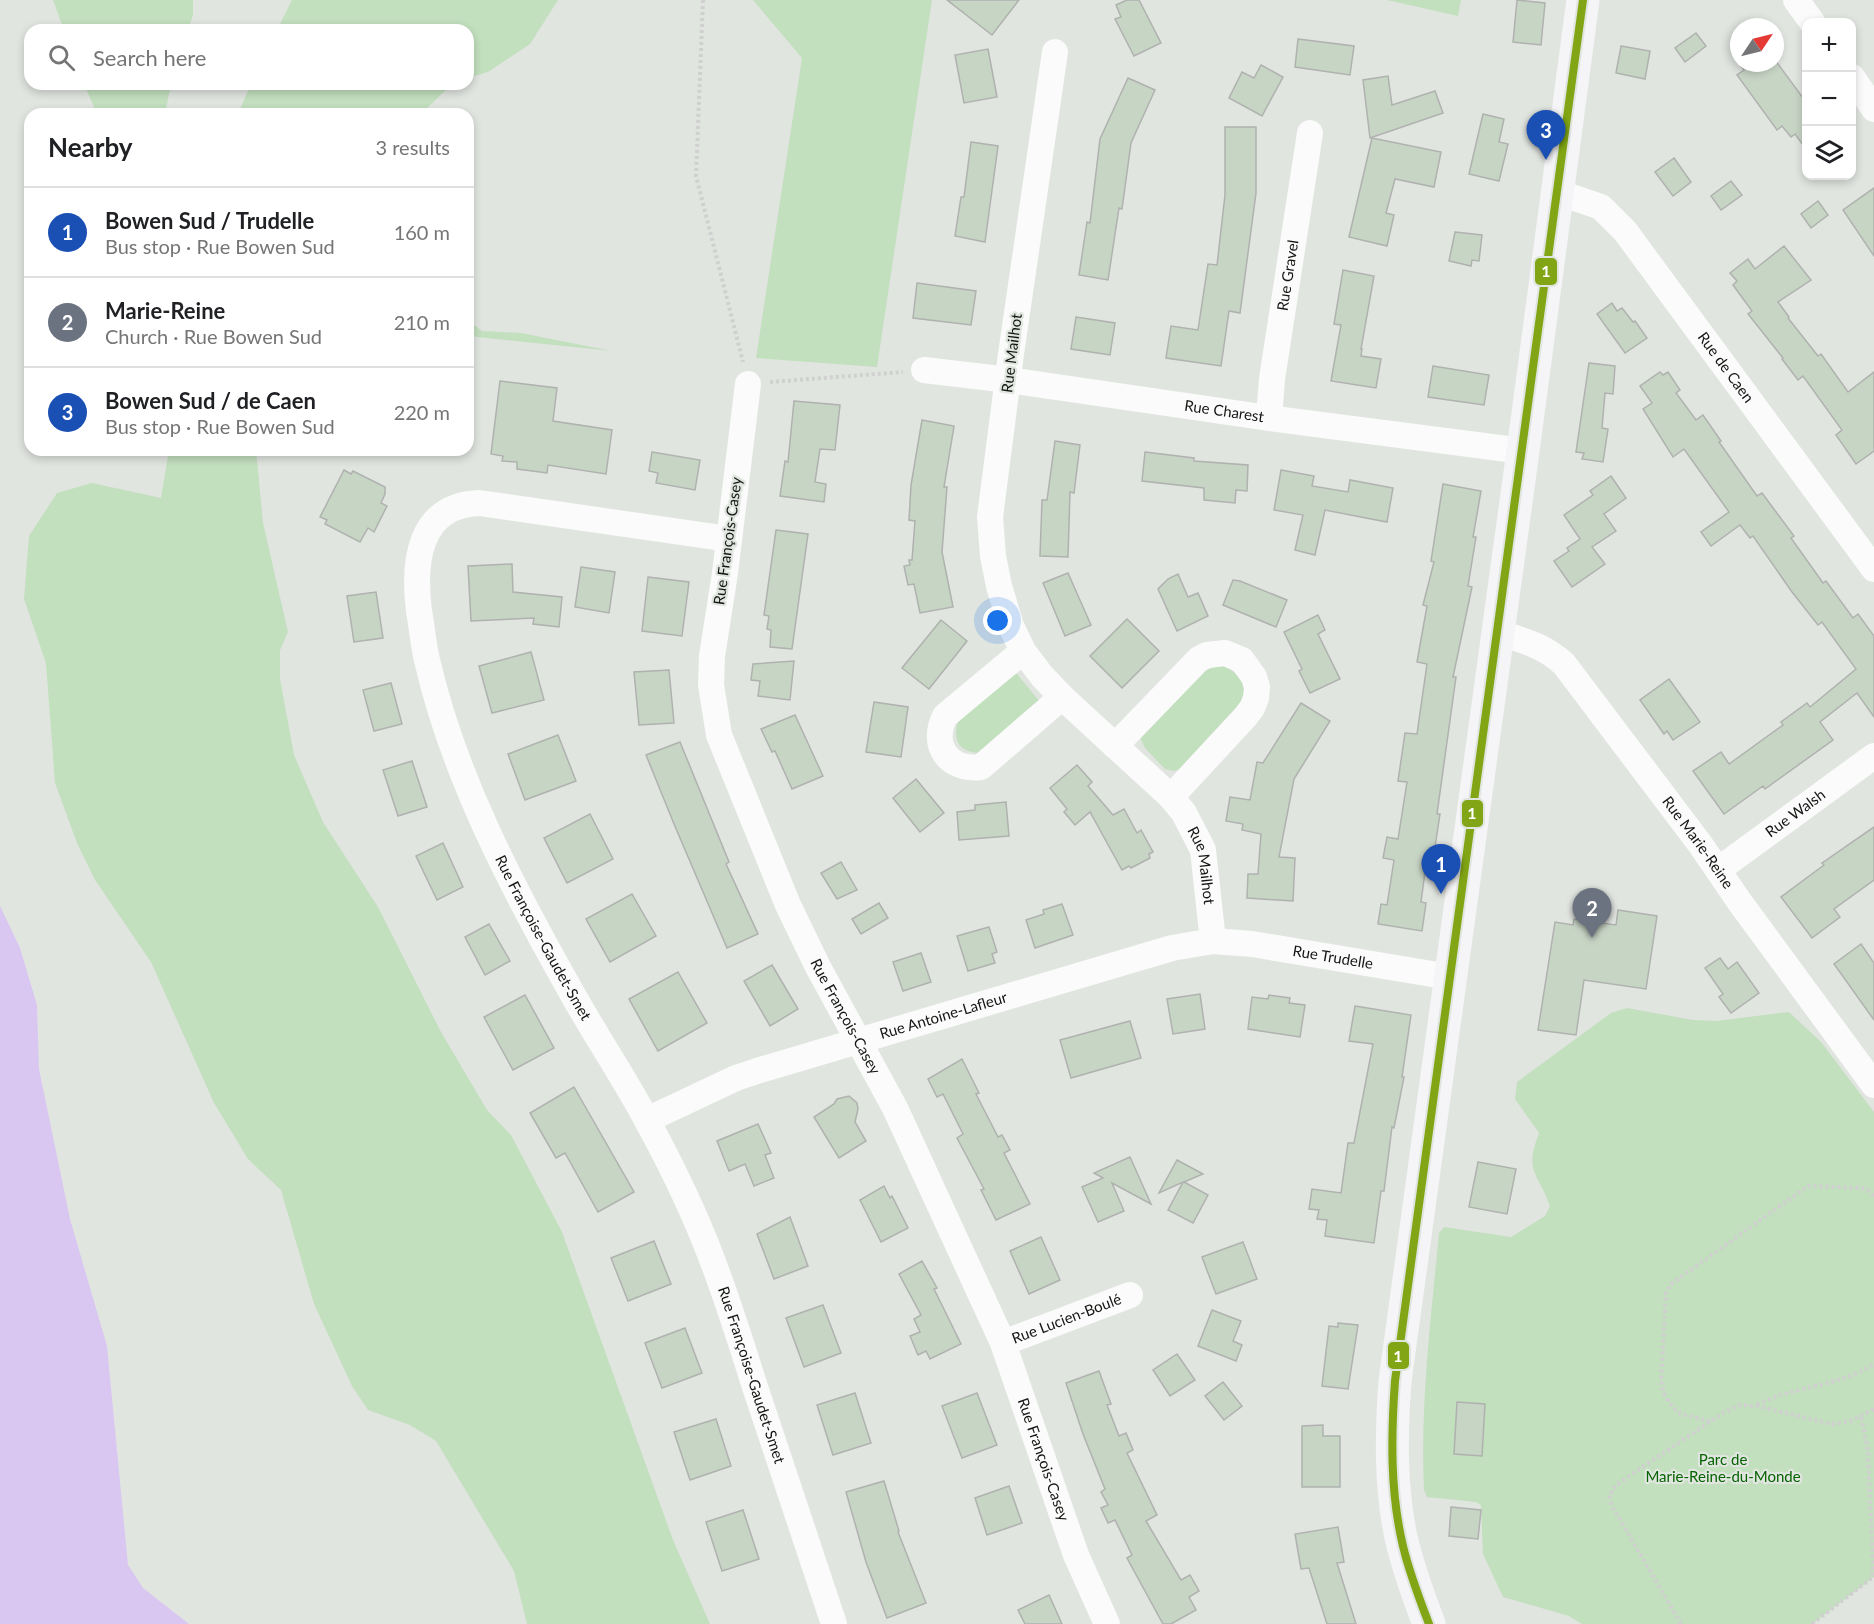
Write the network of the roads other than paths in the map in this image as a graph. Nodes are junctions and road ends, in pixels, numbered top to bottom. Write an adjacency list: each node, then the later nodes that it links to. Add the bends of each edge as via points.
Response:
1 (1583, 0): 8 (street)
2 (1796, 0): 3 (street)
3 (1809, 18)
4 (1055, 52): 10 (street, Rue Mailhot)
5 (1856, 84): 6 (street)
6 (1874, 109)
7 (1310, 133): 12 (street, Rue Gravel)
8 (1557, 192): 13 (street); 15 (street, Rue de Caen, via 1601,207 1625,231)
9 (924, 370): 10 (street, Rue Charest)
10 (1009, 380): 12 (street, Rue Charest); 17 (street, Rue Mailhot, via 990,517 999,586)
11 (748, 384): 14 (street, Rue François-Casey)
12 (1269, 418): 13 (street, Rue Charest)
13 (1523, 451): 16 (street)
14 (729, 538): 25 (street, Rue François-Casey, via 712,656 711,685 719,735 788,905); 27 (street, Rue Françoise-Gaudet-Smet, via 462,503 431,526 417,561 416,590 426,658 471,794 527,912)
15 (1874, 569)
16 (1497, 632): 22 (street, Rue Marie-Reine, via 1539,645 1564,664); 24 (street)
17 (1023, 651): 18 (street, Rue Mailhot); 18 (street, via 945,716 940,725 940,744 950,760 959,766 981,767)
18 (1062, 697): 19 (street, Rue Mailhot)
19 (1115, 746): 21 (street, Rue Mailhot); 21 (street, via 1199,659 1225,653 1242,660 1257,687 1252,708)
20 (1874, 756): 22 (street, Rue Walsh)
21 (1171, 797): 23 (street, Rue Mailhot, via 1203,850)
22 (1718, 870): 26 (street, Rue Marie-Reine)
23 (1213, 941): 24 (street, Rue Trudelle); 25 (street, Rue Antoine-Lafleur, via 1172,948)
24 (1450, 977): 32 (street, via 1392,1417 1395,1502 1403,1545)
25 (859, 1041): 27 (street, Rue Antoine-Lafleur, via 735,1078); 29 (street, Rue François-Casey, via 908,1136)
26 (1874, 1085)
27 (647, 1120): 30 (street, Rue Françoise-Gaudet-Smet, via 708,1248)
28 (1130, 1295): 29 (street, Rue Lucien-Boulé)
29 (1003, 1343): 31 (street, Rue François-Casey, via 1076,1555)
30 (834, 1624)
31 (1107, 1624)
32 (1429, 1624)

